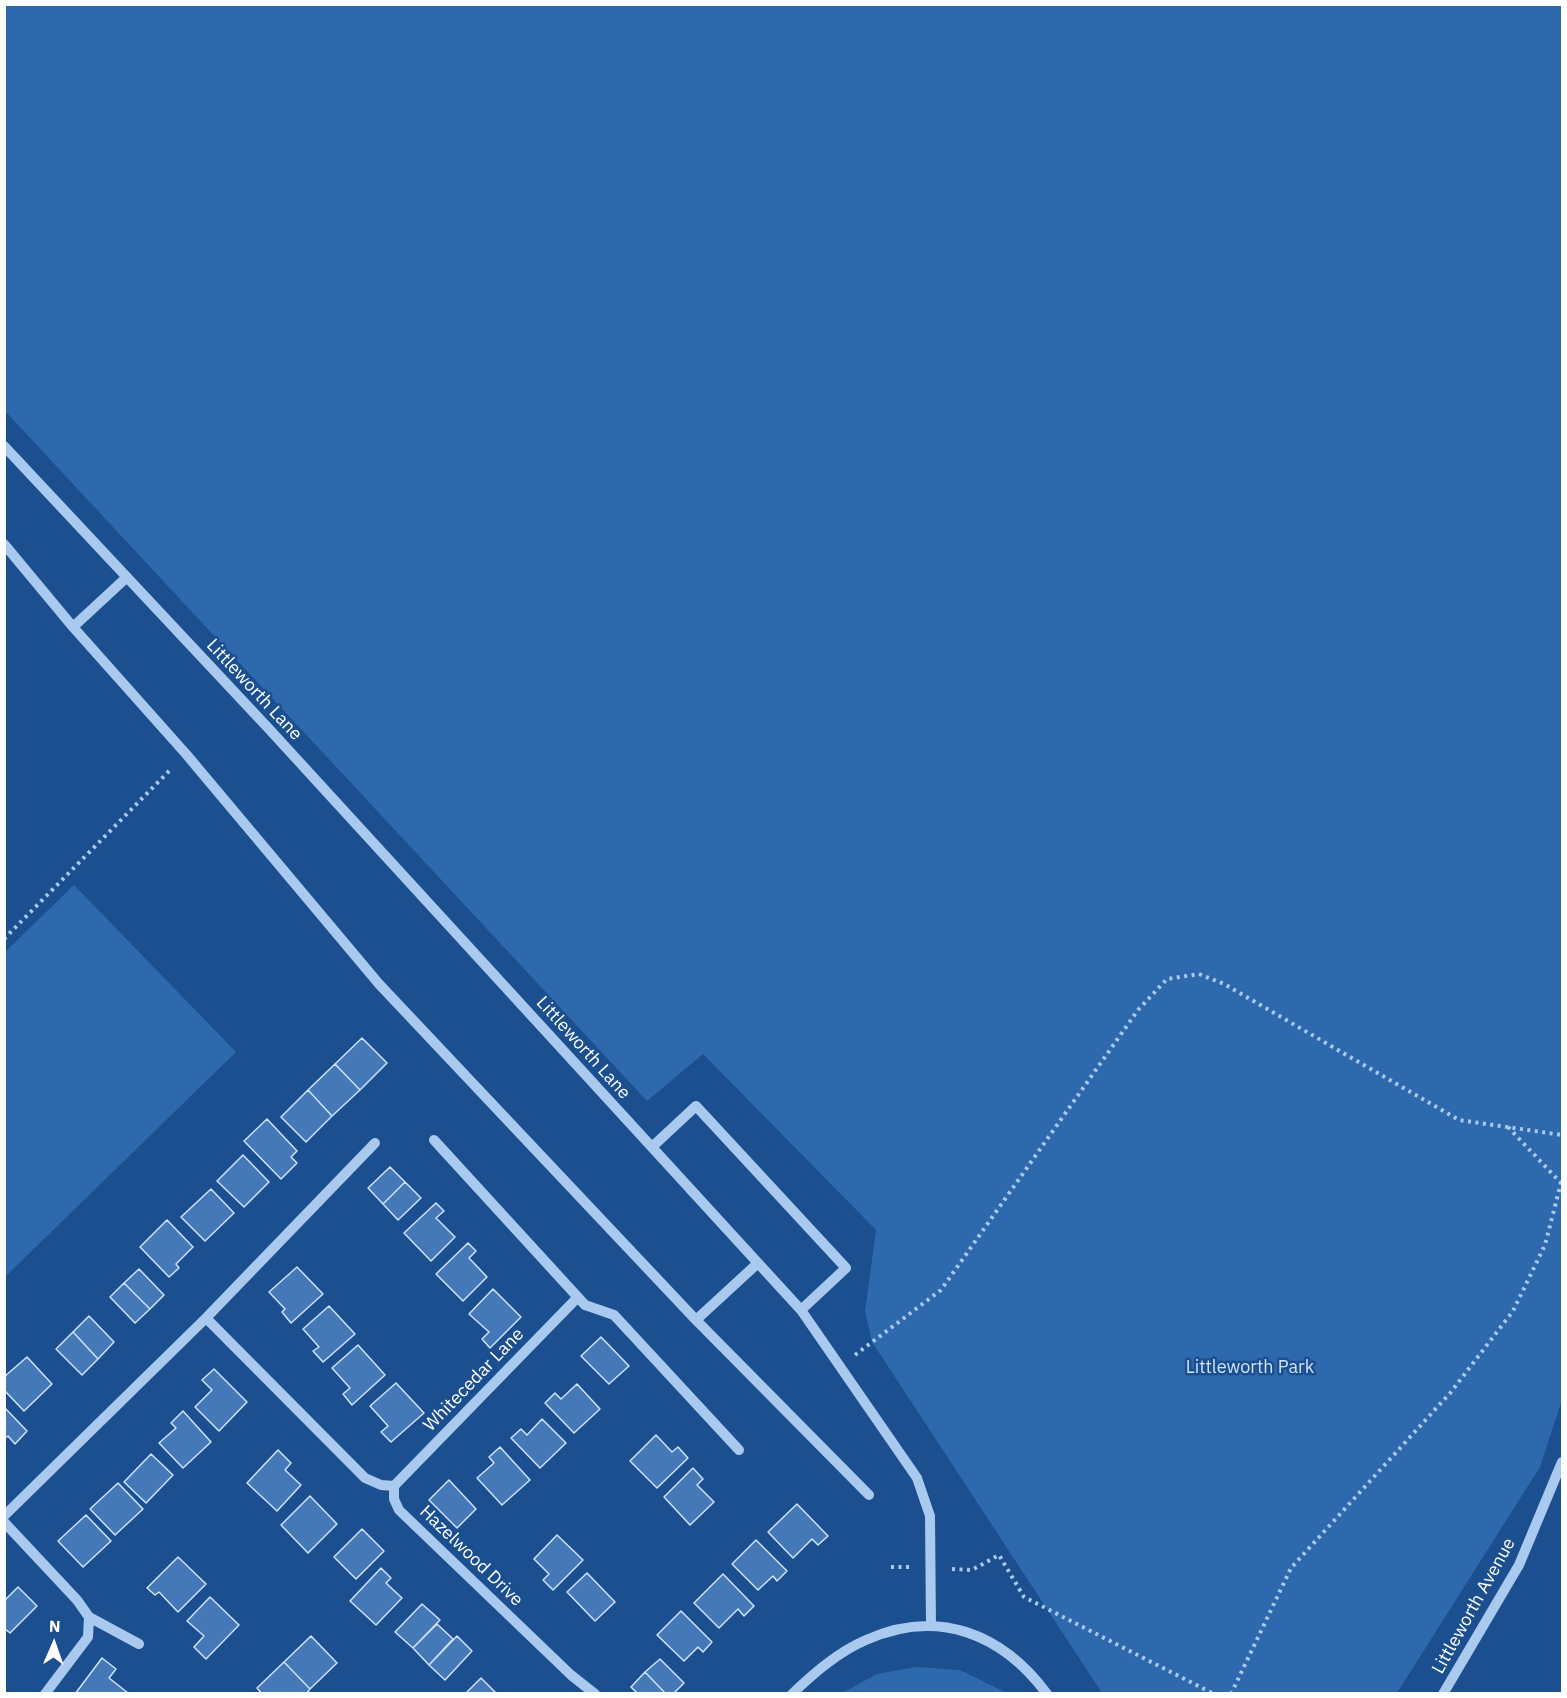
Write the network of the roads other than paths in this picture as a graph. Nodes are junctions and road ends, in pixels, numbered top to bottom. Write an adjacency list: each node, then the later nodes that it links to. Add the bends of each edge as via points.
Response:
1 (4, 446): 3 (street, Littleworth Lane)
2 (4, 544): 4 (street)
3 (127, 577): 4 (street); 7 (street, Littleworth Lane)
4 (73, 627): 12 (street, via 186,754 379,984)
5 (434, 1140): 9 (street)
6 (375, 1143): 11 (street)
7 (652, 1147): 8 (street, Littleworth Lane); 10 (street, via 696,1106 846,1268)
8 (758, 1263): 10 (street, Littleworth Lane); 12 (street)
9 (578, 1298): 13 (street, via 585,1305 614,1314); 15 (street, Whitecedar Lane)
10 (801, 1311): 20 (street, Littleworth Lane, via 917,1478 930,1516)
11 (206, 1318): 15 (street, via 365,1478); 17 (street)
12 (696, 1320): 16 (street)
13 (739, 1450)
14 (1561, 1465): 26 (street, Littleworth Avenue, via 1519,1565)
15 (394, 1486): 23 (street, Hazelwood Drive, via 399,1510 570,1675)
16 (869, 1495)
17 (4, 1516)
18 (4, 1522): 19 (street)
19 (89, 1617): 21 (street); 22 (street, via 88,1637)
20 (931, 1626): 24 (street, via 902,1628 866,1640 832,1659); 25 (street, via 960,1629 992,1641 1035,1677)
21 (139, 1644)
22 (45, 1694)
23 (596, 1694)
24 (792, 1694)
25 (1047, 1694)
26 (1443, 1694)

